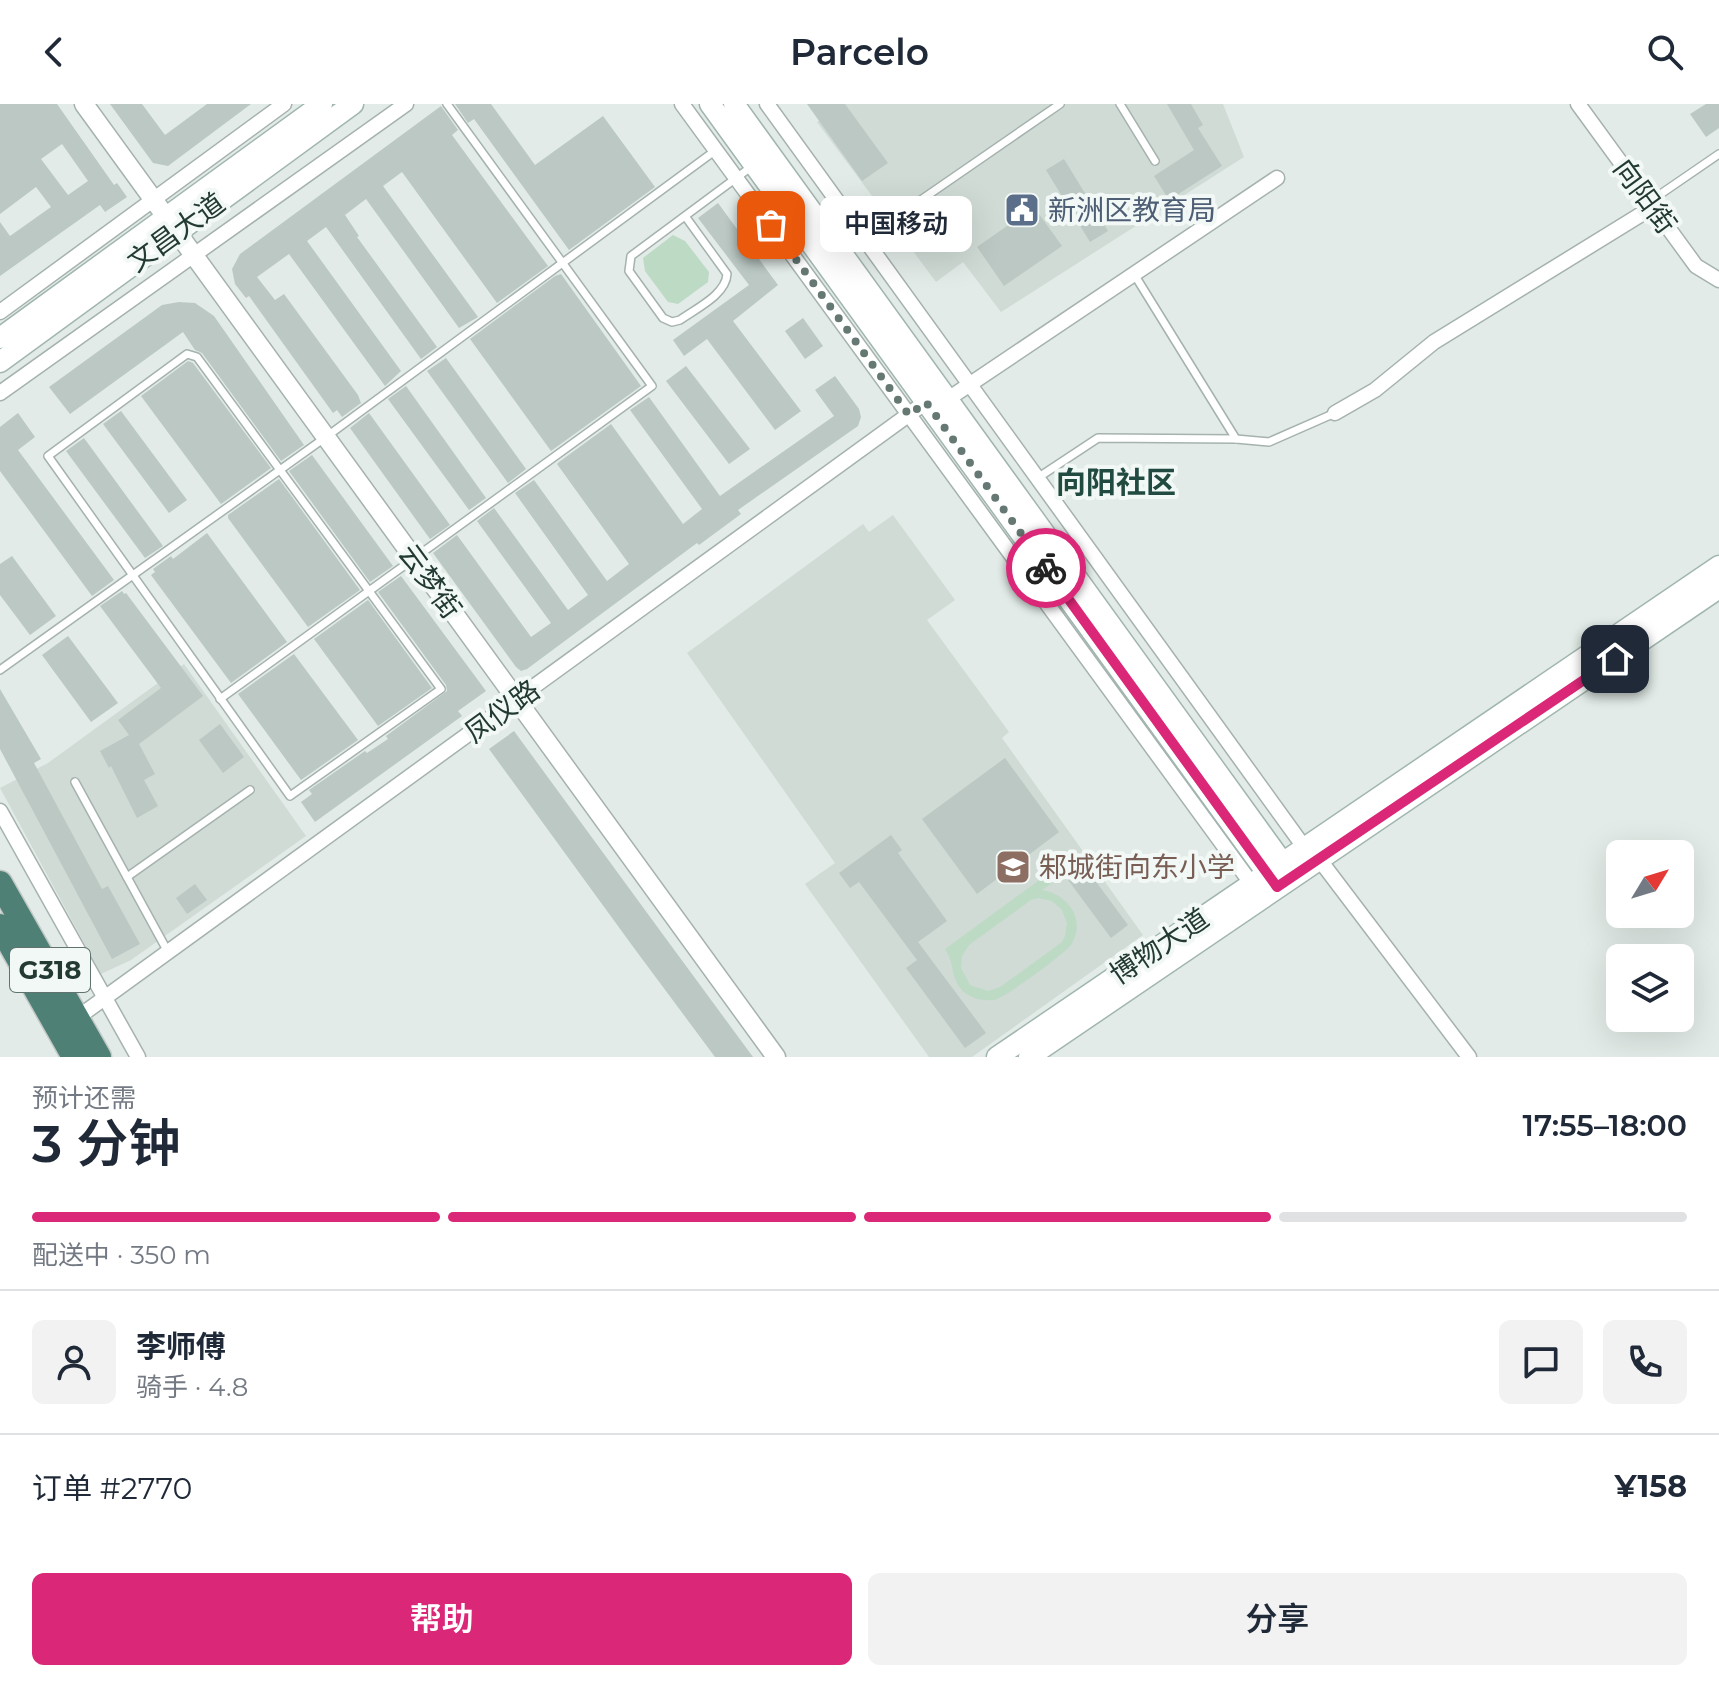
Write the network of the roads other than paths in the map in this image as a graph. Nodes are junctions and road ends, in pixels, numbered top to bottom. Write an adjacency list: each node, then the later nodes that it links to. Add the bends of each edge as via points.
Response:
1 (84, 104): 20 (street, 云梦街)
2 (284, 104): 20 (street)
3 (322, 104): 23 (main road, 文昌大道)
4 (353, 104): 23 (main road, 文昌大道)
5 (406, 104): 26 (street)
6 (447, 104): 27 (lane)
7 (682, 104): 14 (street)
8 (710, 104): 17 (main road)
9 (734, 104): 25 (main road)
10 (767, 104): 24 (street)
11 (1060, 104): 24 (lane)
12 (1120, 104): 16 (lane)
13 (1578, 104): 21 (street, 向阳街)
14 (716, 150): 18 (street); 27 (lane)
15 (1719, 154): 21 (lane)
16 (1155, 161)
17 (754, 165): 18 (lane); 36 (main road)
18 (736, 178): 22 (lane); 38 (street)
19 (1277, 178): 28 (street)
20 (153, 200): 23 (street, 云梦街); 30 (street)
21 (1651, 205): 29 (street, 向阳街, via 1696,266); 37 (street, via 1434,342 1375,390)
22 (685, 216): 22 (lane, via 727,280 721,290 672,322 663,318 628,265 631,256)
23 (172, 225): 26 (street, 云梦街); 31 (main road, 文昌大道); 32 (main road, 文昌大道)
24 (865, 238): 25 (lane); 33 (street)
25 (842, 254): 35 (main road)
26 (194, 255): 34 (street); 39 (street, 云梦街)
27 (562, 263): 39 (lane); 43 (lane, via 652,386)
28 (1134, 274): 33 (street); 40 (lane)
29 (1719, 280)
30 (0, 312)
31 (0, 338)
32 (0, 362)
33 (971, 384): 35 (street); 42 (street)
34 (0, 393)
35 (948, 399): 55 (main road)
36 (926, 402): 38 (street, 凤仪路); 55 (main road)
37 (1335, 413): 40 (lane, via 1269,442)
38 (909, 415): 50 (street, 凤仪路); 55 (street)
39 (326, 437): 41 (lane); 43 (street, 云梦街)
40 (1236, 439): 42 (lane, via 1098,438)
41 (280, 470): 45 (lane); 45 (lane, via 197,357 187,354 48,456); 47 (lane)
42 (1039, 477): 54 (street)
43 (414, 559): 47 (lane); 50 (street, 云梦街)
44 (1719, 566): 54 (main road, 博物大道)
45 (133, 576): 48 (lane); 49 (lane)
46 (1719, 588): 54 (main road, 博物大道)
47 (369, 591): 49 (lane); 49 (lane, via 441,689 290,796)
48 (0, 670)
49 (220, 699)
50 (517, 700): 59 (street, 凤仪路); 65 (street, 云梦街)
51 (75, 782): 56 (lane)
52 (250, 790): 56 (lane)
53 (0, 811): 60 (street)
54 (1311, 853): 55 (main road, 博物大道); 68 (street)
55 (1274, 876): 66 (main road, 博物大道); 67 (main road, 博物大道)
56 (127, 877): 59 (lane)
57 (0, 883): 61 (highway, G318)
58 (0, 926): 62 (highway, G318)
59 (168, 952): 60 (street, 凤仪路)
60 (105, 998): 61 (street, 凤仪路); 64 (street)
61 (77, 1018): 63 (highway, G318)
62 (74, 1057)
63 (99, 1057)
64 (138, 1057)
65 (776, 1057)
66 (997, 1057)
67 (1029, 1057)
68 (1469, 1057)

